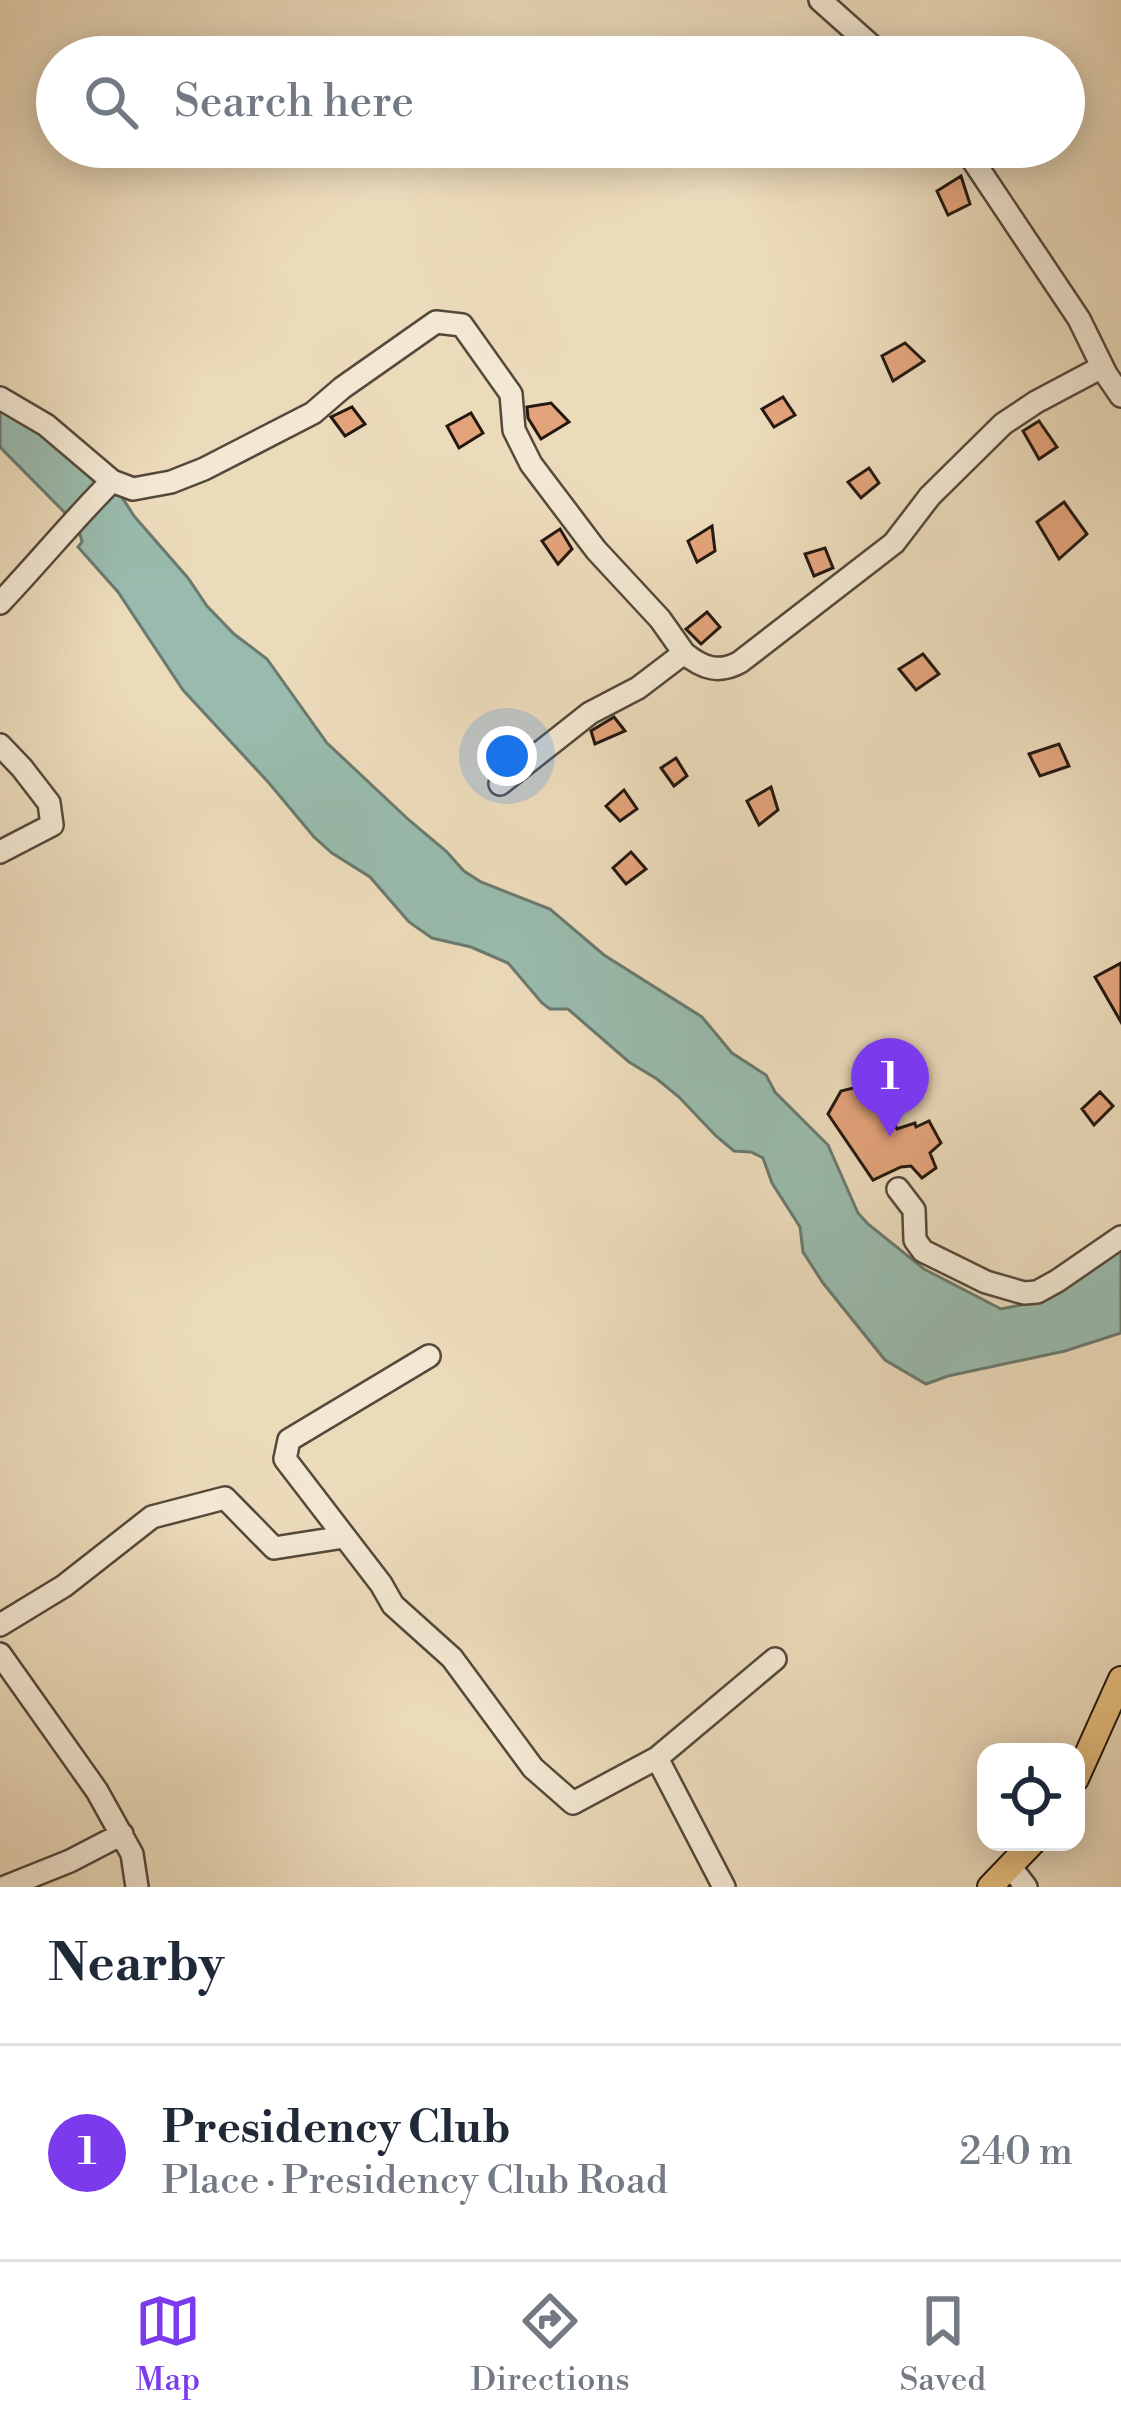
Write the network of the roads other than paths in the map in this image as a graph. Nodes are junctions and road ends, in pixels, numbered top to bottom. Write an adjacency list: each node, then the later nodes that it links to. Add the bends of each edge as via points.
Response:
1 (820, 0): 2 (street)
2 (860, 36)
3 (978, 168): 4 (street)
4 (1114, 382): 8 (street, via 1036,402 1003,424 894,543 740,662 710,668)
5 (0, 398): 6 (street)
6 (112, 481): 7 (street); 8 (street, via 134,488 204,469 313,413 436,322 462,326 511,394 514,430 531,464)
7 (0, 603)
8 (684, 653): 10 (street)
9 (0, 745): 11 (street, via 49,803 52,825)
10 (500, 784)
11 (0, 852)
12 (898, 1189): 13 (street, via 914,1210 922,1251 1024,1293 1057,1281)
13 (1121, 1237)
14 (429, 1356): 15 (street, via 289,1440 285,1459)
15 (344, 1537): 16 (street, via 274,1548 225,1498 152,1517); 20 (street, via 393,1605 452,1658 533,1768 573,1803)
16 (0, 1625)
17 (0, 1654): 22 (street)
18 (776, 1659): 20 (street)
19 (1121, 1678): 21 (main road)
20 (656, 1758): 26 (street)
21 (1085, 1759)
22 (122, 1834): 24 (street); 25 (street)
23 (1018, 1877): 27 (main road)
24 (4, 1887)
25 (137, 1887)
26 (724, 1887)
27 (990, 1887)

